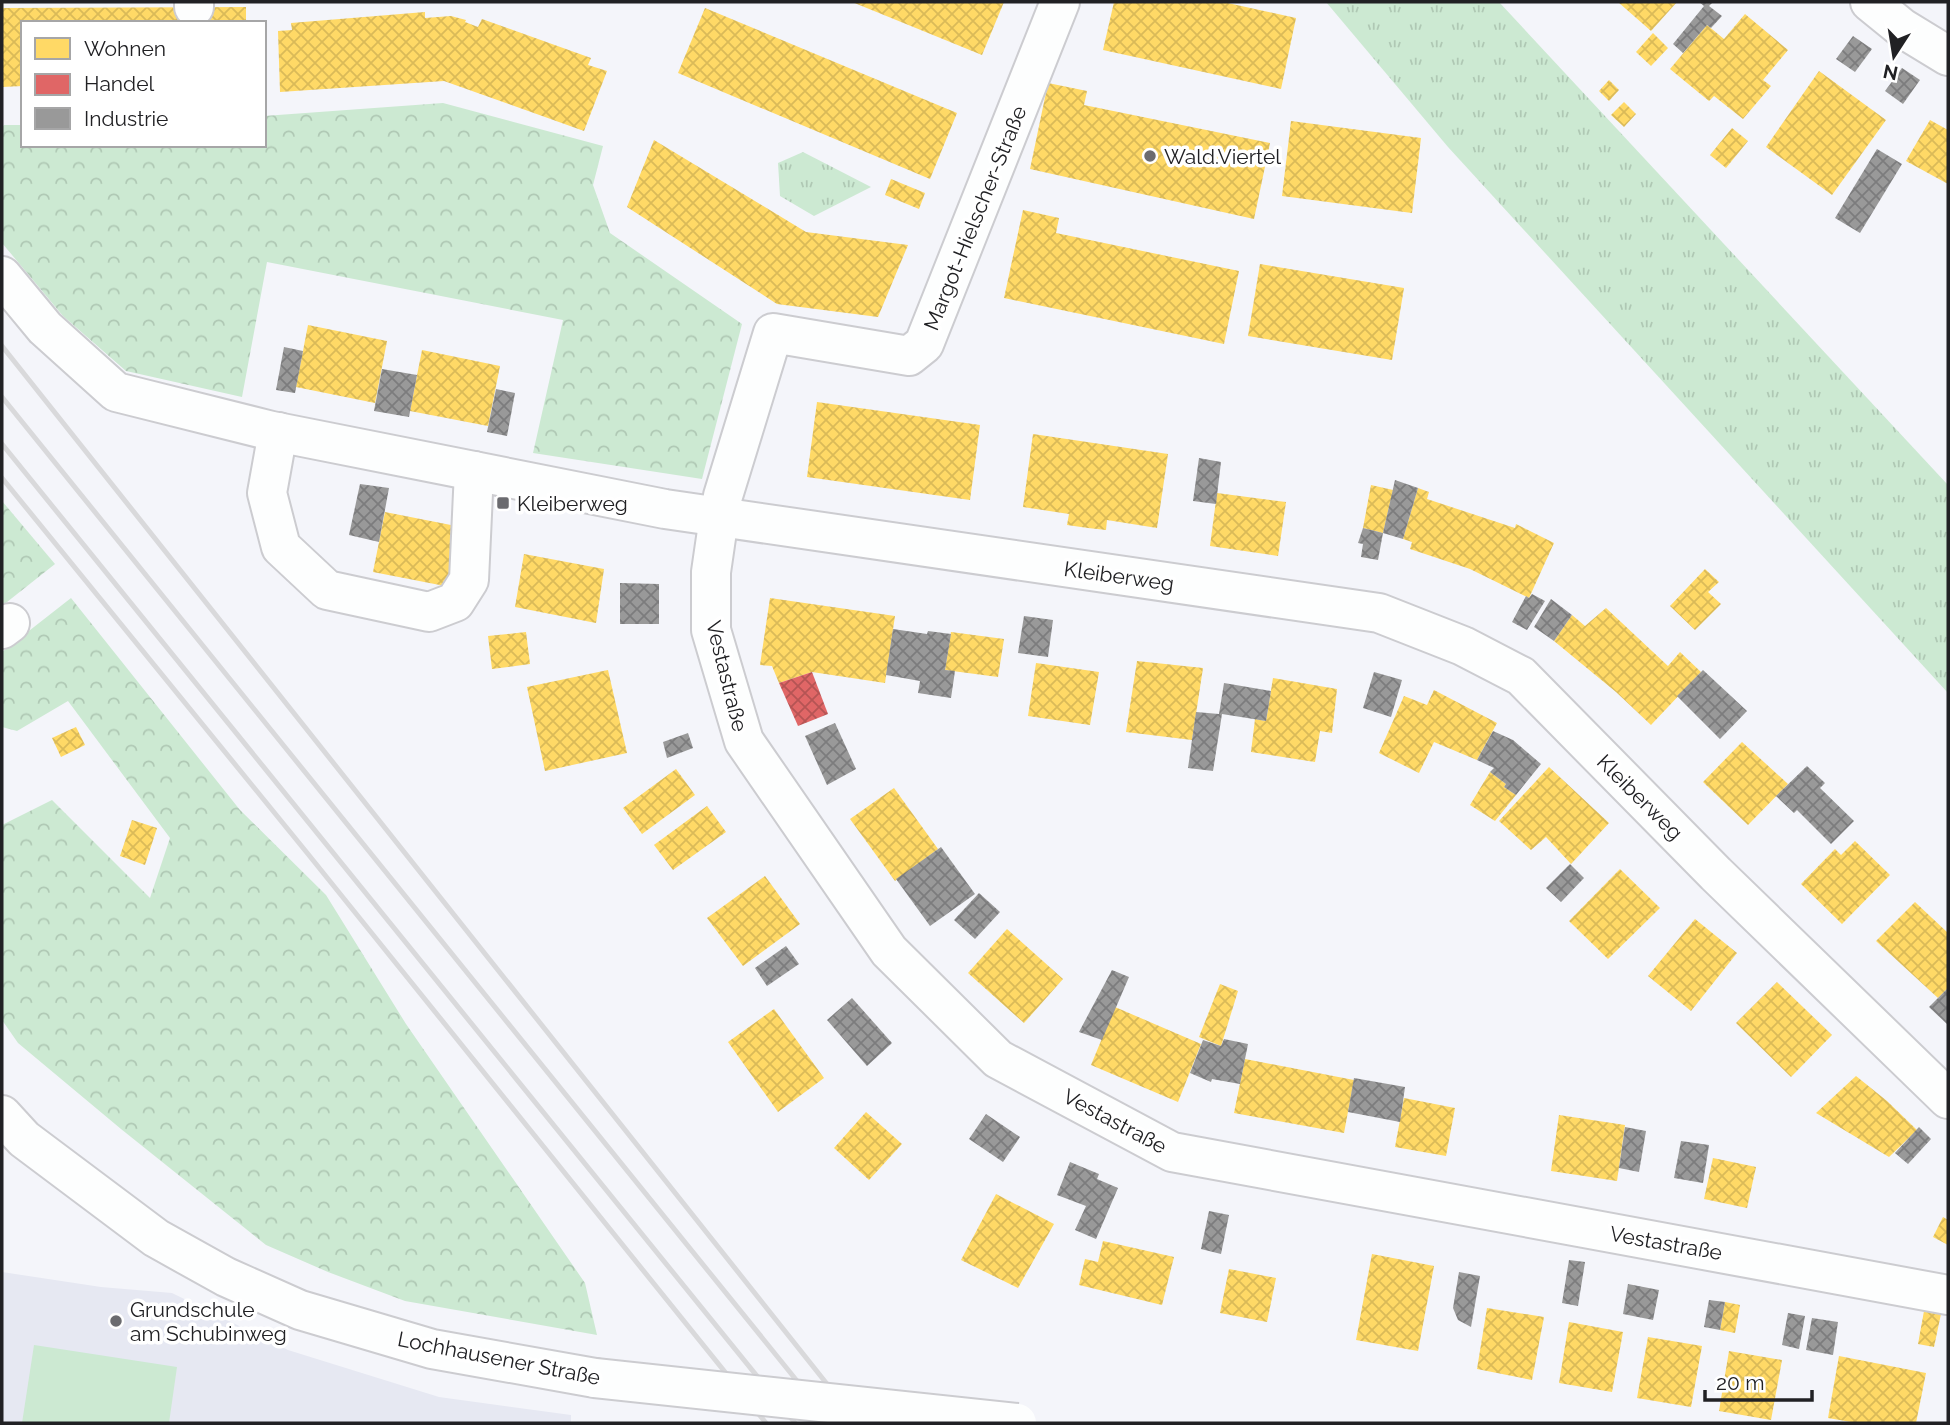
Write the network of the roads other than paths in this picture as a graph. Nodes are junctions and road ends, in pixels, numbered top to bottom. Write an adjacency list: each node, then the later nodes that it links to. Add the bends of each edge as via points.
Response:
1 (1060, 2): 7 (main road, Margot-Hielscher-Straße, via 925,344 909,356 838,328 773,333)
2 (1870, 2): 3 (main road)
3 (1948, 56)
4 (2, 276): 5 (main road, Kleiberweg, via 45,328 116,392)
5 (278, 432): 6 (main road, Kleiberweg); 6 (main road, via 267,493 281,547 327,590 429,612 455,602 469,580)
6 (474, 471): 7 (main road, Kleiberweg)
7 (719, 517): 8 (main road, Kleiberweg, via 1379,613 1462,646 1521,676); 10 (main road, Vestastraße, via 711,630 744,741 889,951 998,1059 1172,1152)
8 (1948, 1099)
9 (2, 1115): 11 (main road, Lochhausener Straße, bridge, via 24,1139 156,1238 226,1277 300,1310 432,1349 596,1378)
10 (1948, 1295)
11 (1017, 1423)

